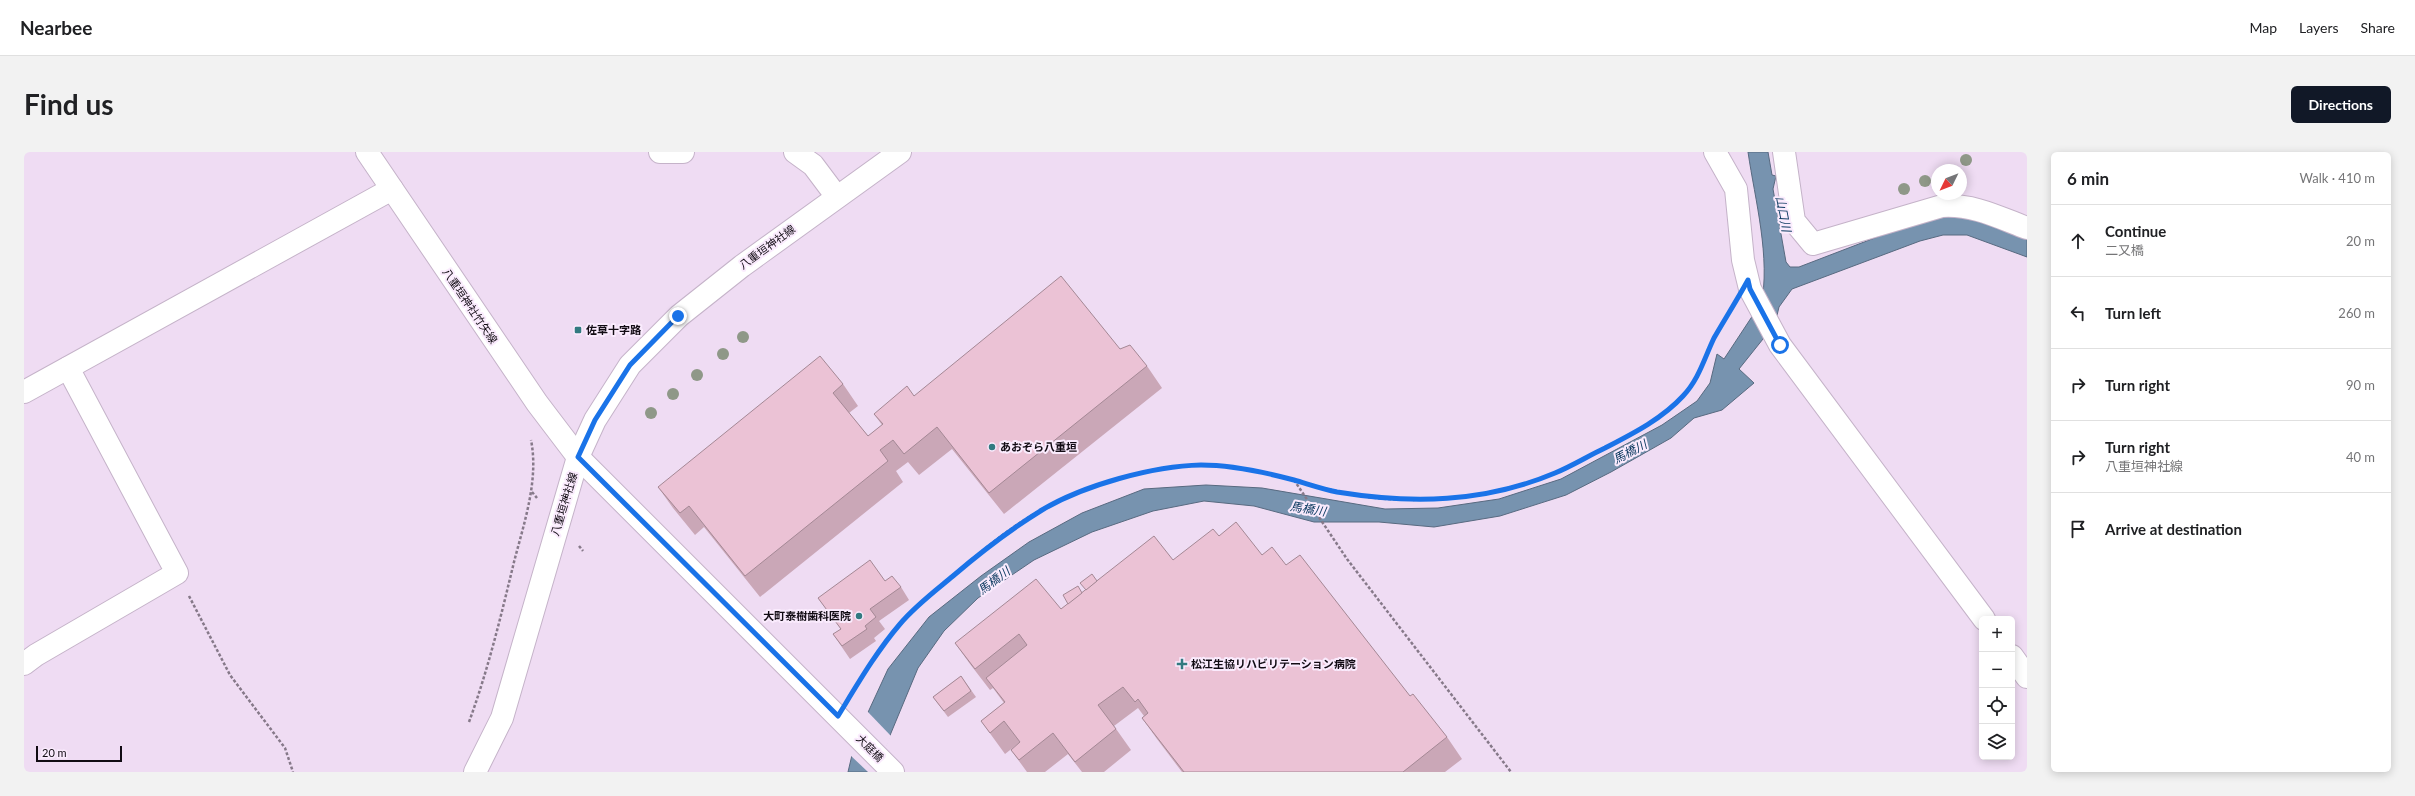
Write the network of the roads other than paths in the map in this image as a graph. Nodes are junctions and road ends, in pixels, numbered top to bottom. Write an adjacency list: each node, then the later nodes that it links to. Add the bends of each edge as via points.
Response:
1 (367, 152): 8 (street, 八重垣神社竹矢線)
2 (660, 152): 3 (street)
3 (683, 152)
4 (795, 152): 9 (street, via 813,165)
5 (900, 152): 9 (street, 八重垣神社線)
6 (1715, 152): 14 (street, via 1736,189 1743,260 1749,285 1780,345)
7 (1784, 152): 10 (street, via 1794,221 1813,244 1942,206 1959,205 1975,208)
8 (392, 190): 11 (street); 13 (street, 八重垣神社竹矢線, via 537,403)
9 (837, 197): 13 (street, 八重垣神社線, via 742,266 673,322 630,365 595,420)
10 (2027, 228)
11 (68, 368): 12 (street); 16 (street, via 177,573)
12 (24, 392)
13 (578, 457): 18 (street, 八重垣神社竹矢線); 20 (street, 八重垣神社線, via 502,718)
14 (1982, 616)
15 (2015, 660): 17 (street)
16 (24, 664)
17 (2027, 676)
18 (843, 722): 19 (street, 大庭橋)
19 (892, 771)
20 (475, 772)

